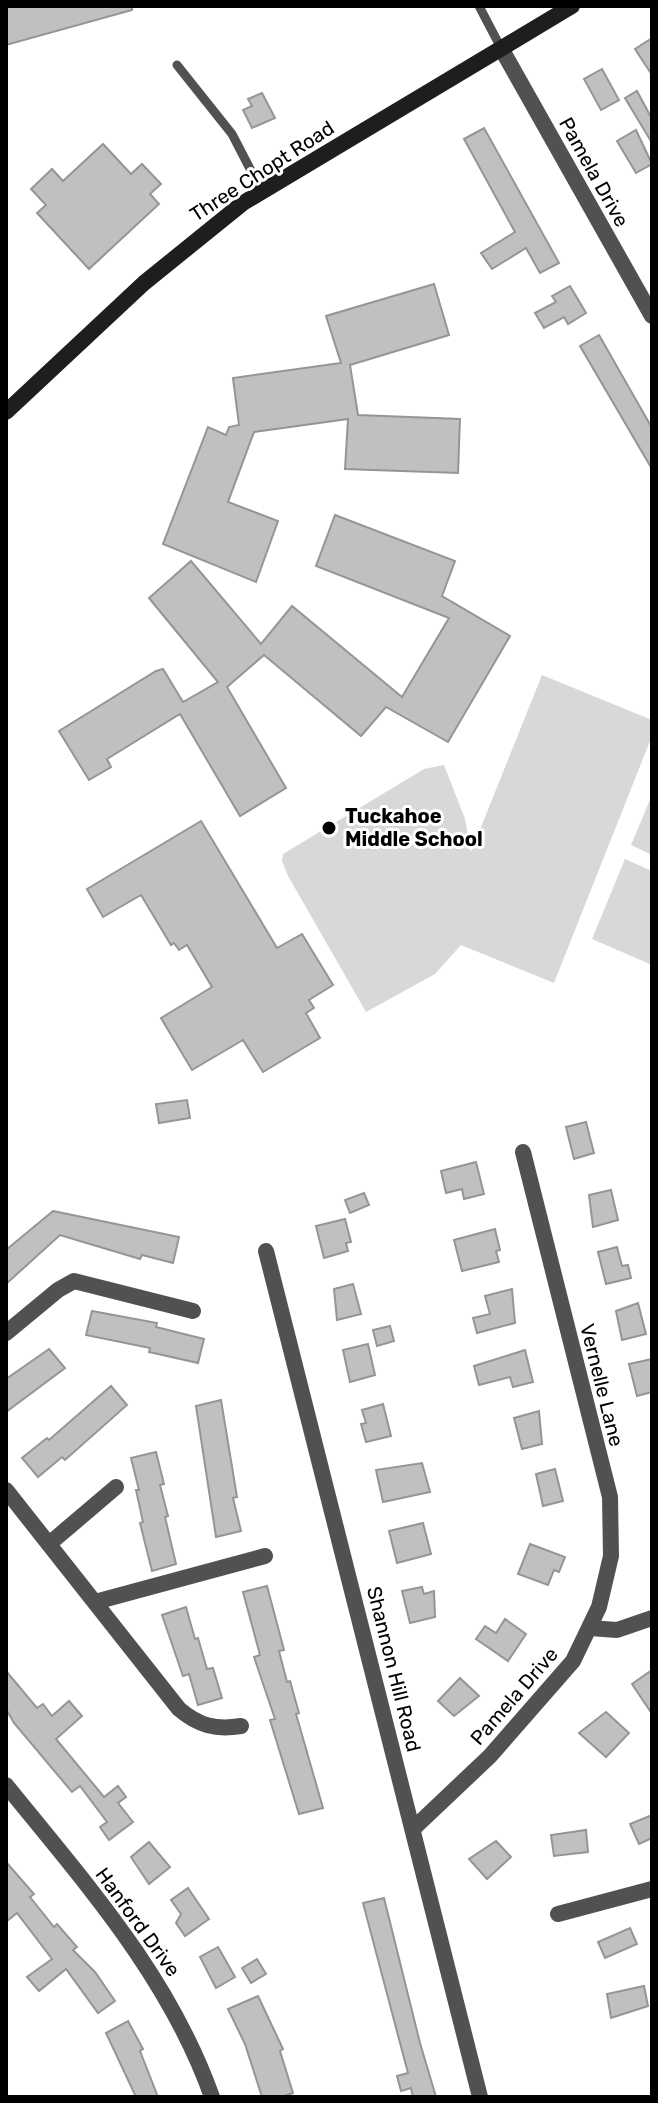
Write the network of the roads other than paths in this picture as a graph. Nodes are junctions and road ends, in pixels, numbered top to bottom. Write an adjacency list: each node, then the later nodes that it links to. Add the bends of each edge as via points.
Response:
1 (479, 6): 3 (lane)
2 (572, 6): 3 (main road, Three Chopt Road)
3 (501, 48): 5 (main road, Three Chopt Road); 6 (street, Pamela Drive)
4 (177, 65): 5 (lane, via 232,134)
5 (262, 192): 7 (main road, Three Chopt Road, via 167,263)
6 (650, 307)
7 (6, 412)
8 (523, 1152): 18 (street, Vernelle Lane, via 612,1512 611,1556)
9 (266, 1251): 21 (street, Shannon Hill Road)
10 (193, 1311): 11 (street, via 74,1281)
11 (6, 1333)
12 (116, 1487): 14 (street)
13 (6, 1490): 14 (street)
14 (49, 1544): 16 (street)
15 (265, 1556): 16 (street)
16 (95, 1602): 19 (street, via 192,1720 219,1729)
17 (652, 1618): 18 (street, via 617,1630)
18 (590, 1628): 21 (street, Pamela Drive, via 573,1661 534,1709)
19 (241, 1726)
20 (6, 1785): 24 (street, Hanford Drive, via 131,1941 185,2030)
21 (414, 1828): 25 (street, Shannon Hill Road)
22 (652, 1889): 23 (street)
23 (558, 1914)
24 (212, 2097)
25 (480, 2097)

